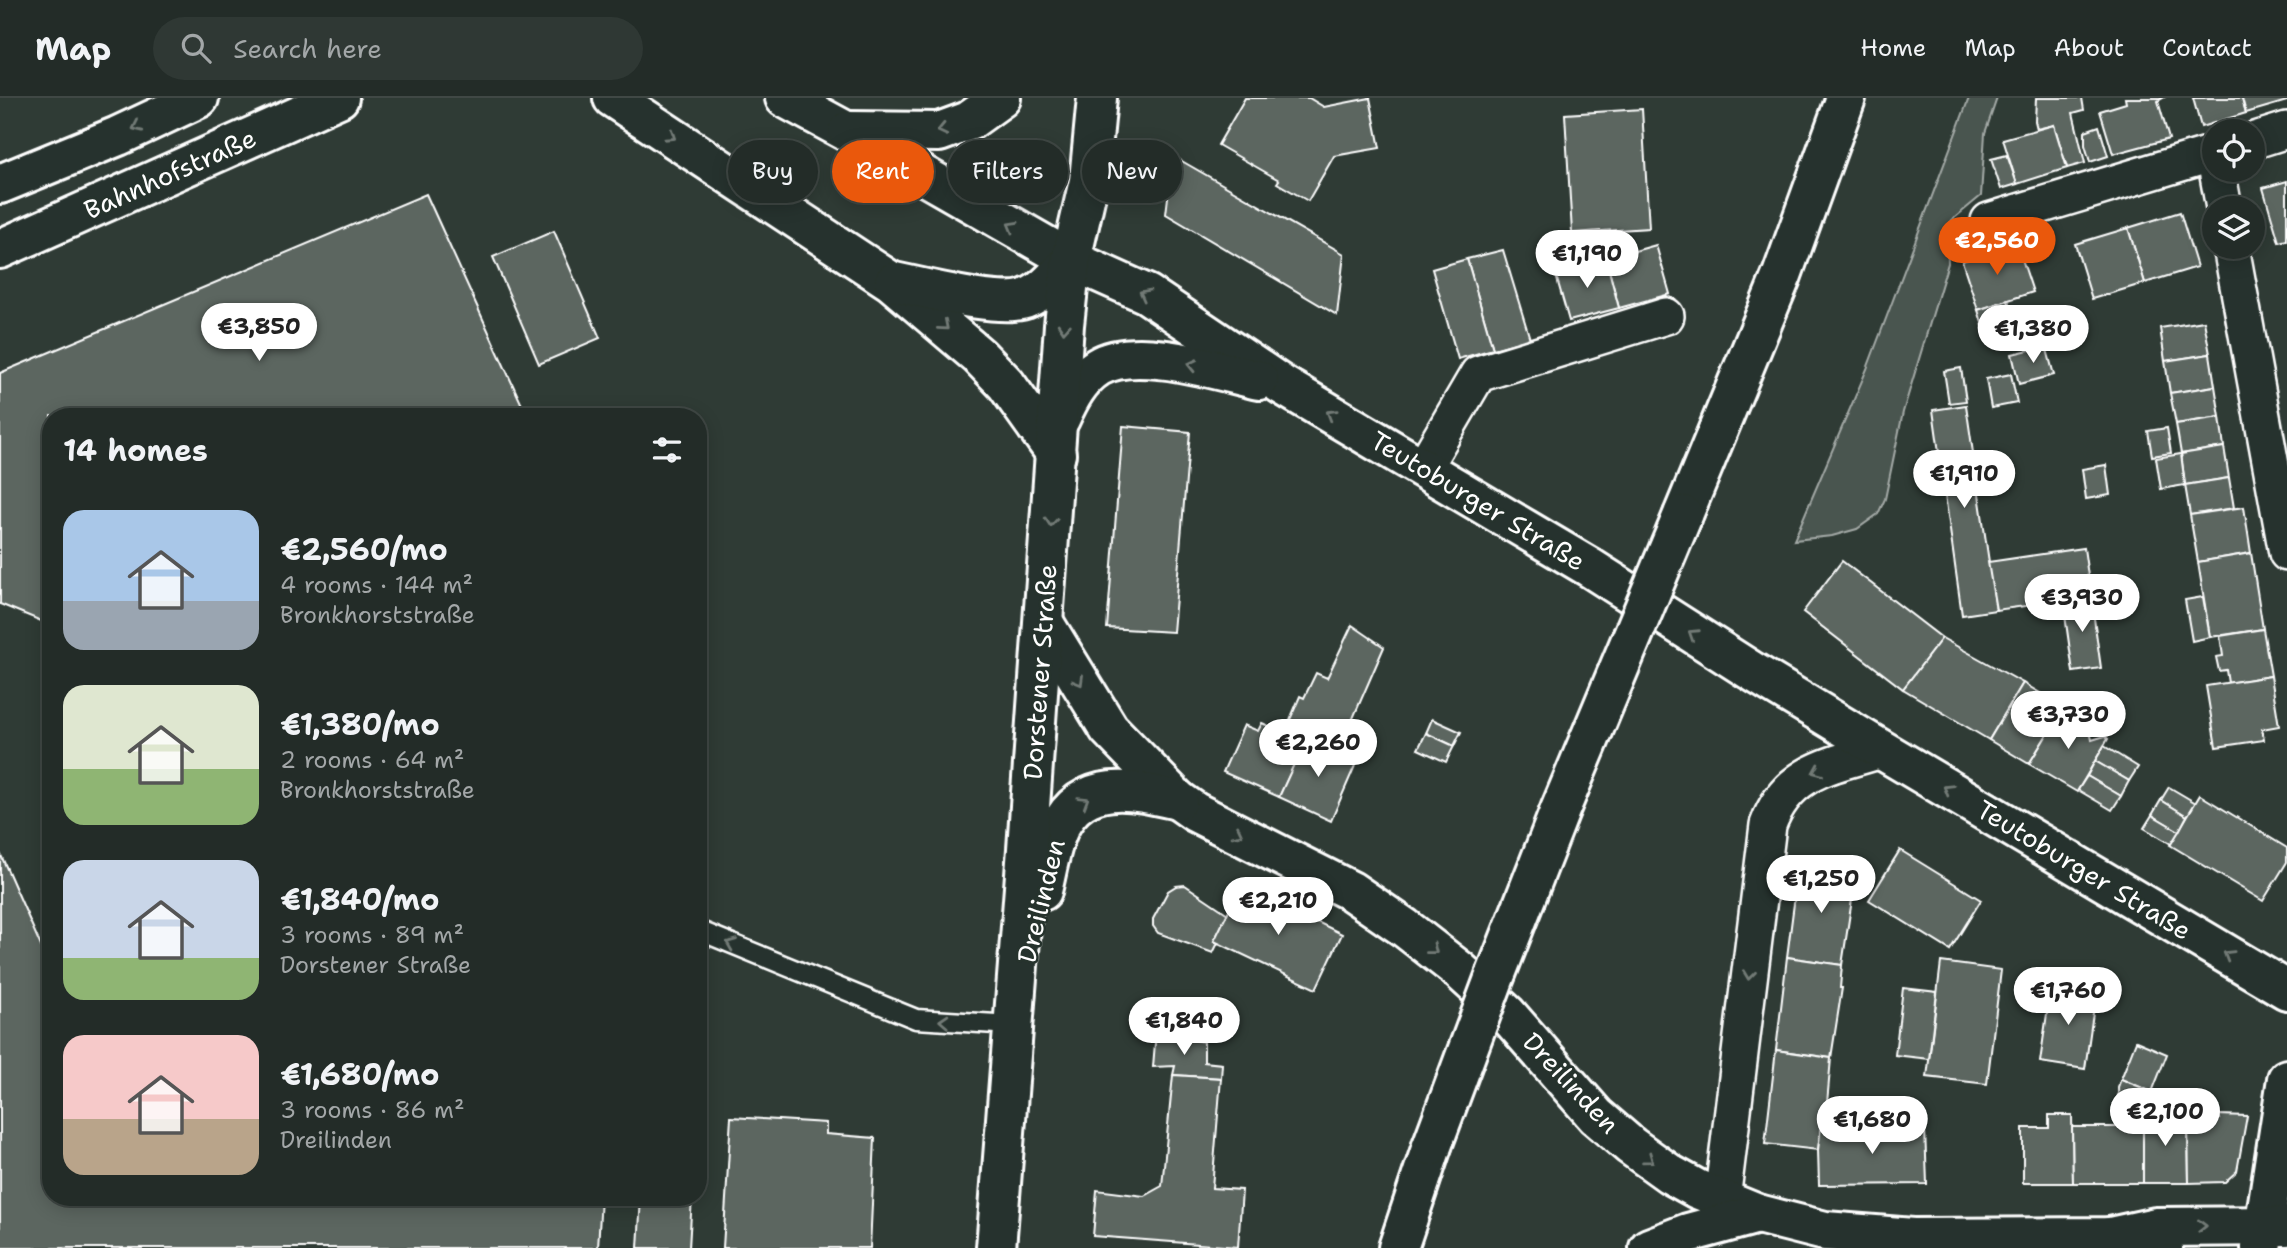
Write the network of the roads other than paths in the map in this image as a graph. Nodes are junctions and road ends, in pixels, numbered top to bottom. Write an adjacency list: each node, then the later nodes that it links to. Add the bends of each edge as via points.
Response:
1 (199, 98): 12 (main road, one-way to 12)
2 (339, 98): 14 (main road, Bahnhofstraße)
3 (613, 98): 17 (main road, one-way to 17)
4 (785, 98): 9 (main road, Teutoburger Straße)
5 (1001, 98): 9 (main road, one-way to 9, via 969,121 939,132)
6 (1097, 98): 16 (main road, Dorstener Straße, via 1089,181)
7 (1846, 98): 35 (main road, bridge, via 1782,275 1556,822 1432,1146)
8 (2287, 130): 10 (street)
9 (846, 131): 16 (main road, Teutoburger Straße, one-way to 9)
10 (2265, 137)
11 (2202, 157): 13 (street)
12 (0, 184)
13 (1989, 221)
14 (0, 249)
15 (2233, 259): 22 (street)
16 (1071, 260): 17 (main road, via 1048,285 1023,299 1001,302); 19 (main road, Teutoburger Straße, one-way to 16, via 1147,294); 20 (main road, Dorstener Straße, one-way to 20)
17 (892, 282): 20 (main road, one-way to 20, via 979,356)
18 (1666, 316): 21 (street, via 1478,374)
19 (1282, 385): 20 (main road, one-way to 20, via 1173,360 1121,360 1099,366 1078,385); 21 (main road, Teutoburger Straße, one-way to 19)
20 (1057, 437): 23 (main road, Dorstener Straße, one-way to 23)
21 (1423, 468): 24 (main road, Teutoburger Straße, one-way to 21)
22 (2287, 553)
23 (1044, 622): 25 (main road, Dreilinden, one-way to 25, via 1109,729); 28 (main road, Dorstener Straße)
24 (1882, 750): 27 (main road, Teutoburger Straße, one-way to 24); 30 (street, one-way to 30, via 1802,778 1782,796 1768,825)
25 (1178, 800): 28 (main road, Dreilinden, one-way to 25, via 1054,842 1066,817 1084,800 1119,789); 30 (main road, Dreilinden, one-way to 30, via 1351,891 1405,928 1507,1014 1596,1116 1670,1174)
26 (707, 934): 28 (lane, one-way to 26, via 916,1019)
27 (2287, 990)
28 (1012, 1025): 34 (main road, Dorstener Straße)
29 (2287, 1079): 32 (main road)
30 (1722, 1200): 31 (main road, Dreilinden)
31 (1758, 1214): 33 (main road, Dreilinden, via 1825,1231 1913,1238); 36 (main road)
32 (2270, 1233): 33 (main road, Dreilinden, one-way to 32, via 2156,1227)
33 (2110, 1237): 37 (main road)
34 (996, 1248)
35 (1398, 1248)
36 (1649, 1248)
37 (2163, 1248)

